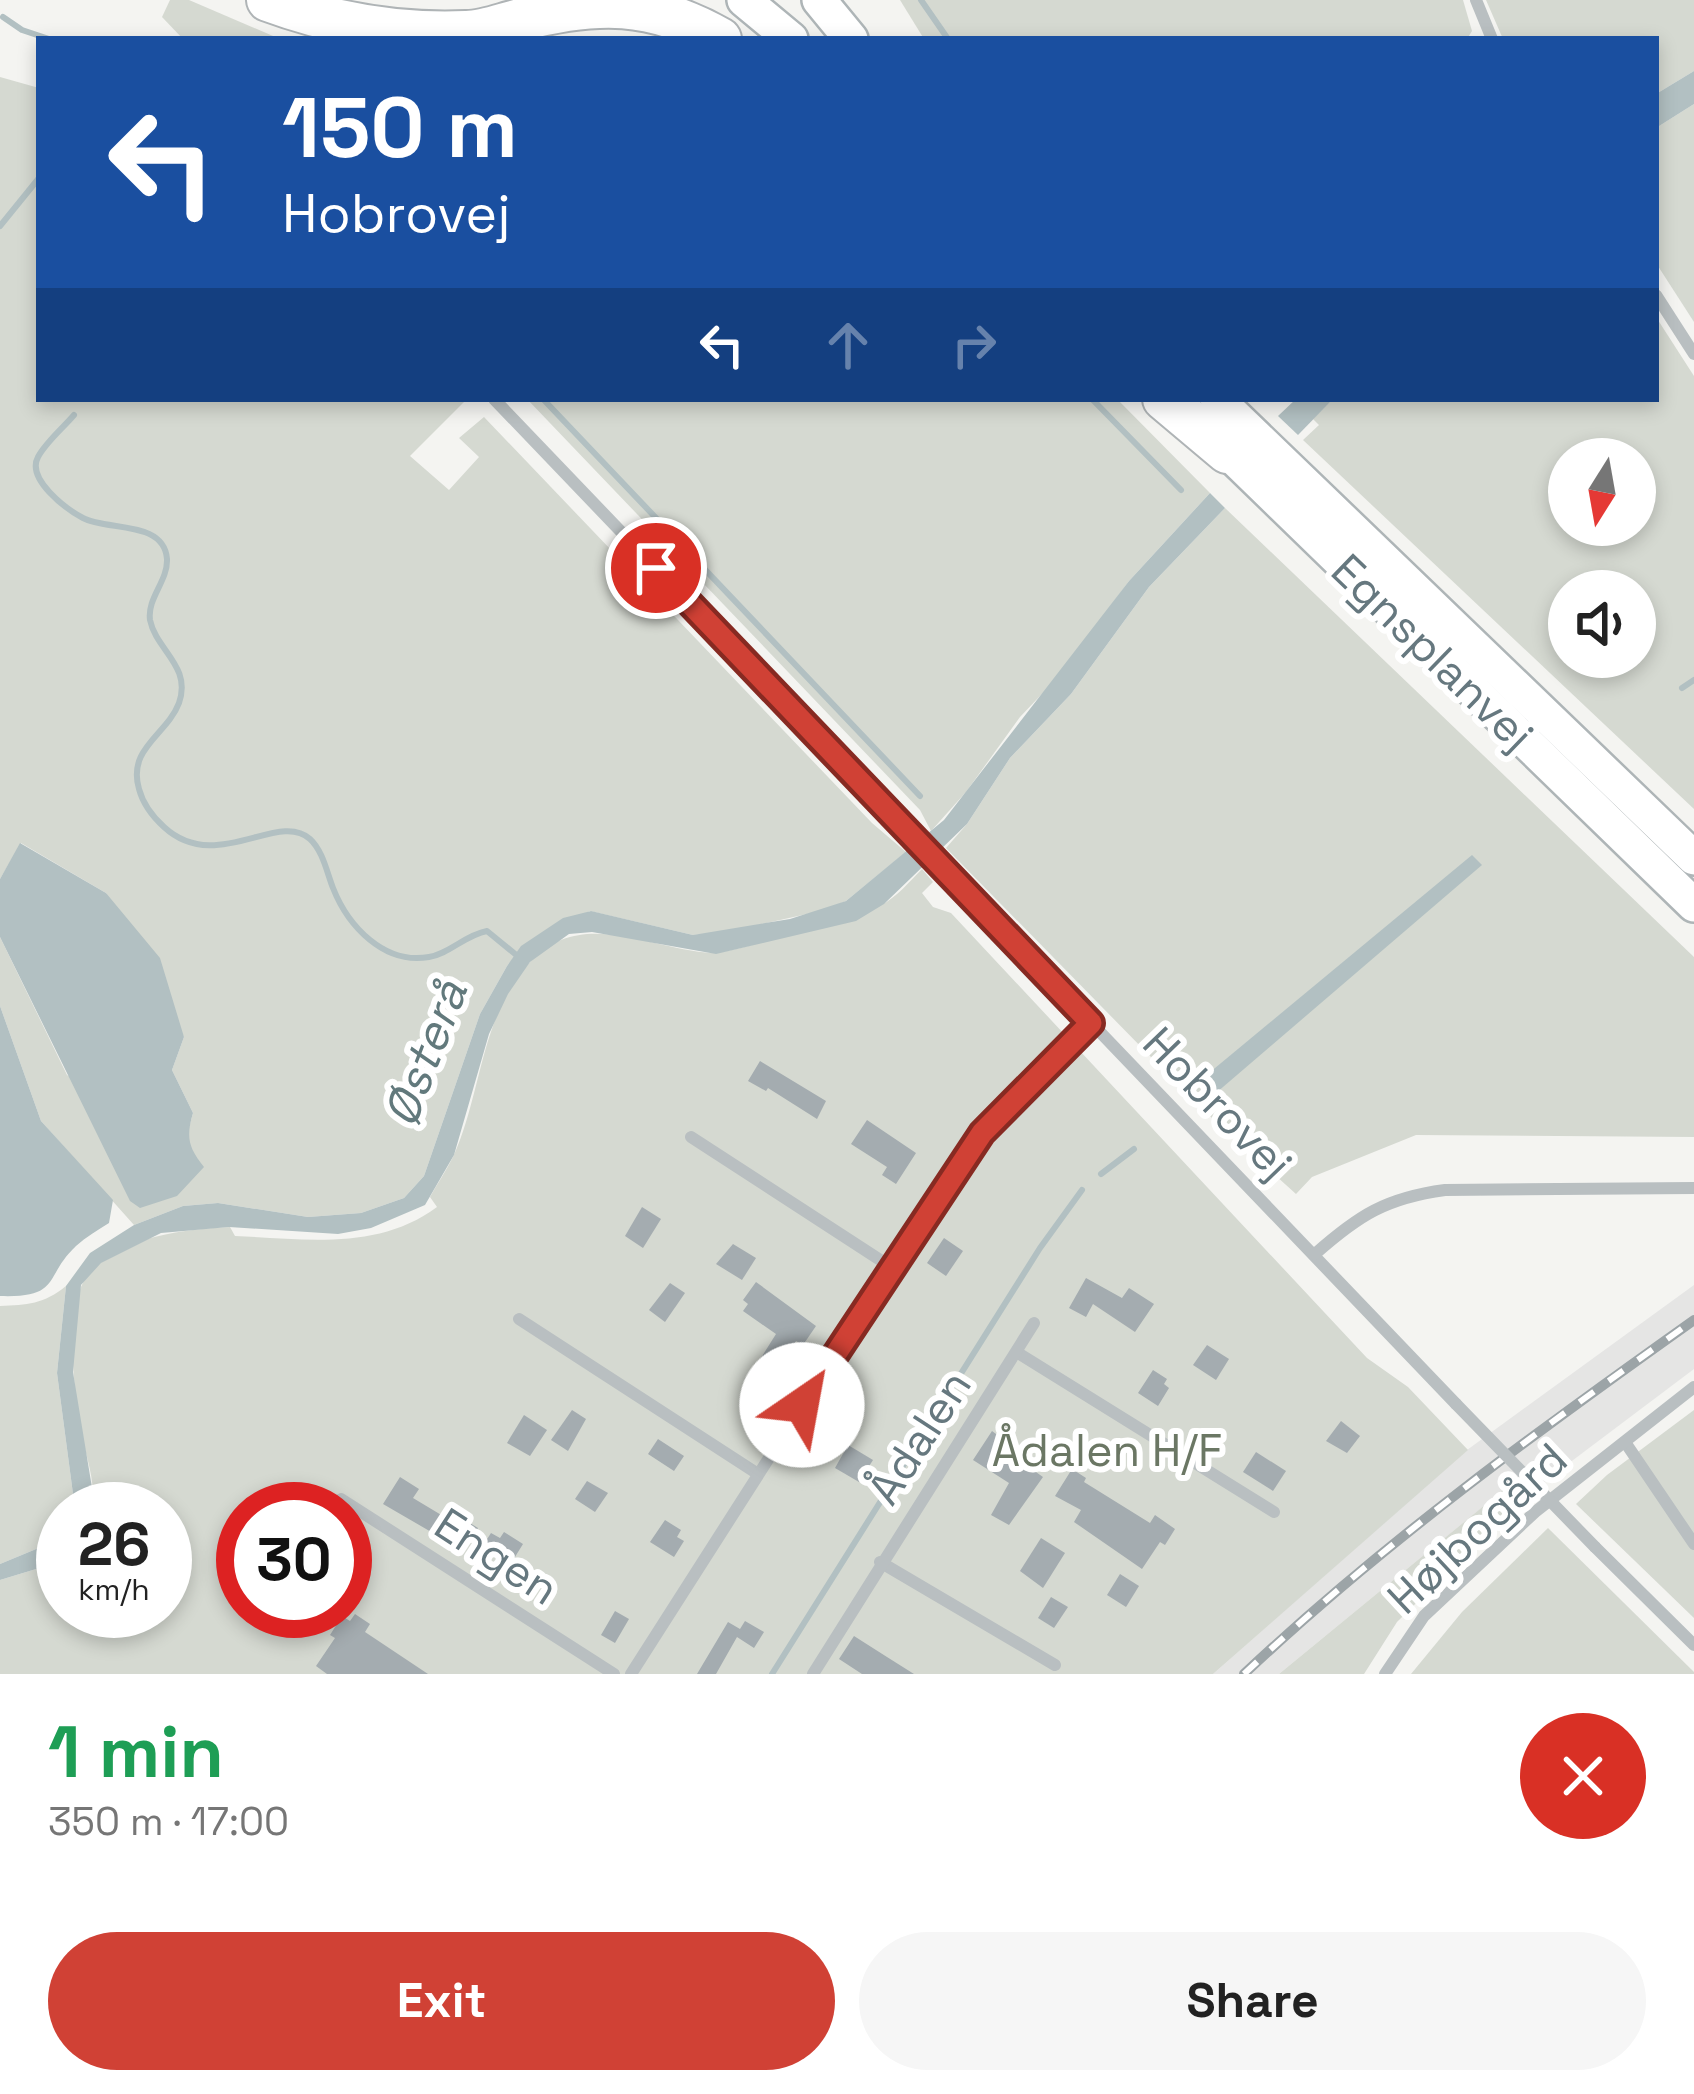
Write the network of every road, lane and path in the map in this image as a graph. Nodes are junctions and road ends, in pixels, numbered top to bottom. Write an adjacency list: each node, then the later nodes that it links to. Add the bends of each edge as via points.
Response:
1 (268, 0): 6 (highway, via 326,20)
2 (515, 0): 6 (highway)
3 (744, 0): 8 (main road)
4 (818, 0): 9 (main road)
5 (1476, 0): 10 (street)
6 (405, 31): 7 (highway, via 472,33 582,3 630,1 673,10)
7 (715, 36)
8 (787, 36)
9 (848, 36)
10 (1491, 36)
11 (1659, 300): 12 (street)
12 (1694, 354)
13 (497, 402): 19 (street, Hobrovej)
14 (1171, 402): 16 (highway)
15 (1220, 402): 17 (main road, Egnsplanvej)
16 (1227, 452): 18 (main road, Egnsplanvej)
17 (1694, 858)
18 (1694, 905)
19 (1091, 1023): 22 (street, Hobrovej); 23 (street, via 982,1133)
20 (691, 1137): 23 (street)
21 (1694, 1188): 22 (street, via 1415,1194 1357,1216)
22 (1315, 1254): 34 (street, Hobrovej, bridge)
23 (891, 1267): 29 (street)
24 (519, 1319): 29 (street)
25 (1034, 1324): 26 (street, Ådalen)
26 (1018, 1353): 30 (street, Ådalen); 33 (street, Ådalen)
27 (1694, 1387): 28 (street, Højbogård)
28 (1625, 1442): 32 (street, Højbogård); 39 (street, Højbogård, via 1424,1616)
29 (758, 1474): 37 (street)
30 (1274, 1512)
31 (372, 1518): 36 (street, Engen)
32 (1694, 1544)
33 (880, 1562): 35 (street, Ådalen); 38 (street, Ådalen)
34 (1694, 1645)
35 (1055, 1665)
36 (614, 1674)
37 (631, 1674)
38 (813, 1674)
39 (1385, 1674)

